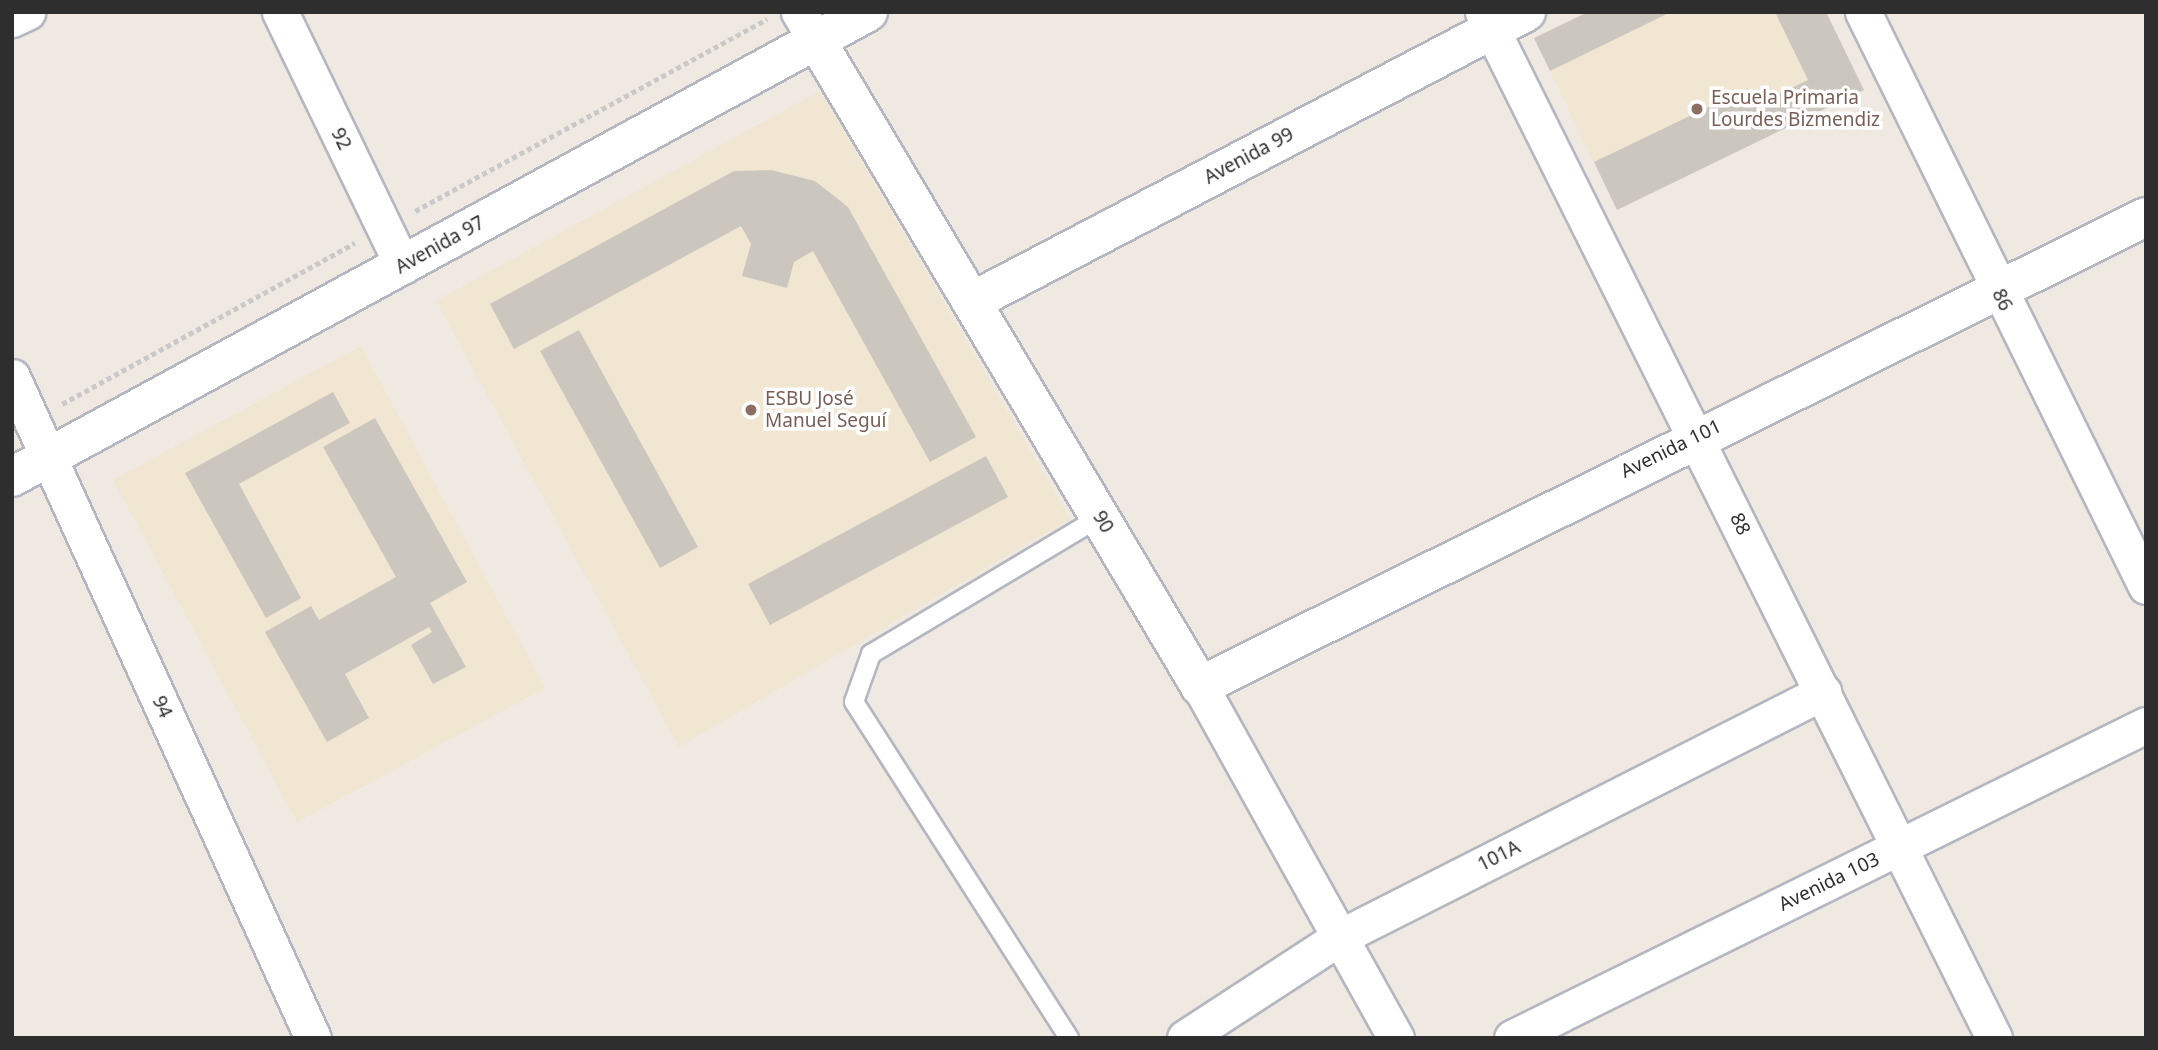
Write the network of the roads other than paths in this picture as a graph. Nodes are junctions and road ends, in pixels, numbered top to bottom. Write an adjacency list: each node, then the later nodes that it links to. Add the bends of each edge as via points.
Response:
1 (27, 12): 6 (street)
2 (279, 12): 10 (street, 92)
3 (868, 12): 8 (main road, Avenida 97)
4 (1525, 12): 7 (main road, Avenida 99)
5 (1863, 12): 11 (street, 86)
6 (12, 19)
7 (1487, 21): 12 (main road, Avenida 99); 14 (street, 88)
8 (808, 26): 10 (main road, Avenida 97); 12 (main road, 90)
9 (2146, 217): 11 (main road, Avenida 101)
10 (403, 266): 15 (main road, Avenida 97)
11 (1997, 291): 14 (main road, Avenida 101); 18 (street, 86)
12 (973, 301): 17 (main road, 90)
13 (12, 377): 15 (street, 94)
14 (1696, 436): 19 (main road, Avenida 101); 20 (street, 88)
15 (49, 458): 16 (main road, Avenida 97); 24 (street, 94)
16 (12, 477)
17 (1100, 517): 19 (main road, 90); 25 (lane, via 871,654 854,702)
18 (2146, 586)
19 (1200, 686): 23 (street, 90)
20 (1823, 692): 22 (street, 88); 23 (street, 101A)
21 (2146, 725): 22 (street, Avenida 103)
22 (1900, 847): 28 (street, Avenida 103); 29 (street, 88)
23 (1340, 937): 26 (street, 101A); 27 (street, 90)
24 (313, 1038)
25 (1069, 1038)
26 (1185, 1038)
27 (1396, 1038)
28 (1512, 1038)
29 (1994, 1038)

